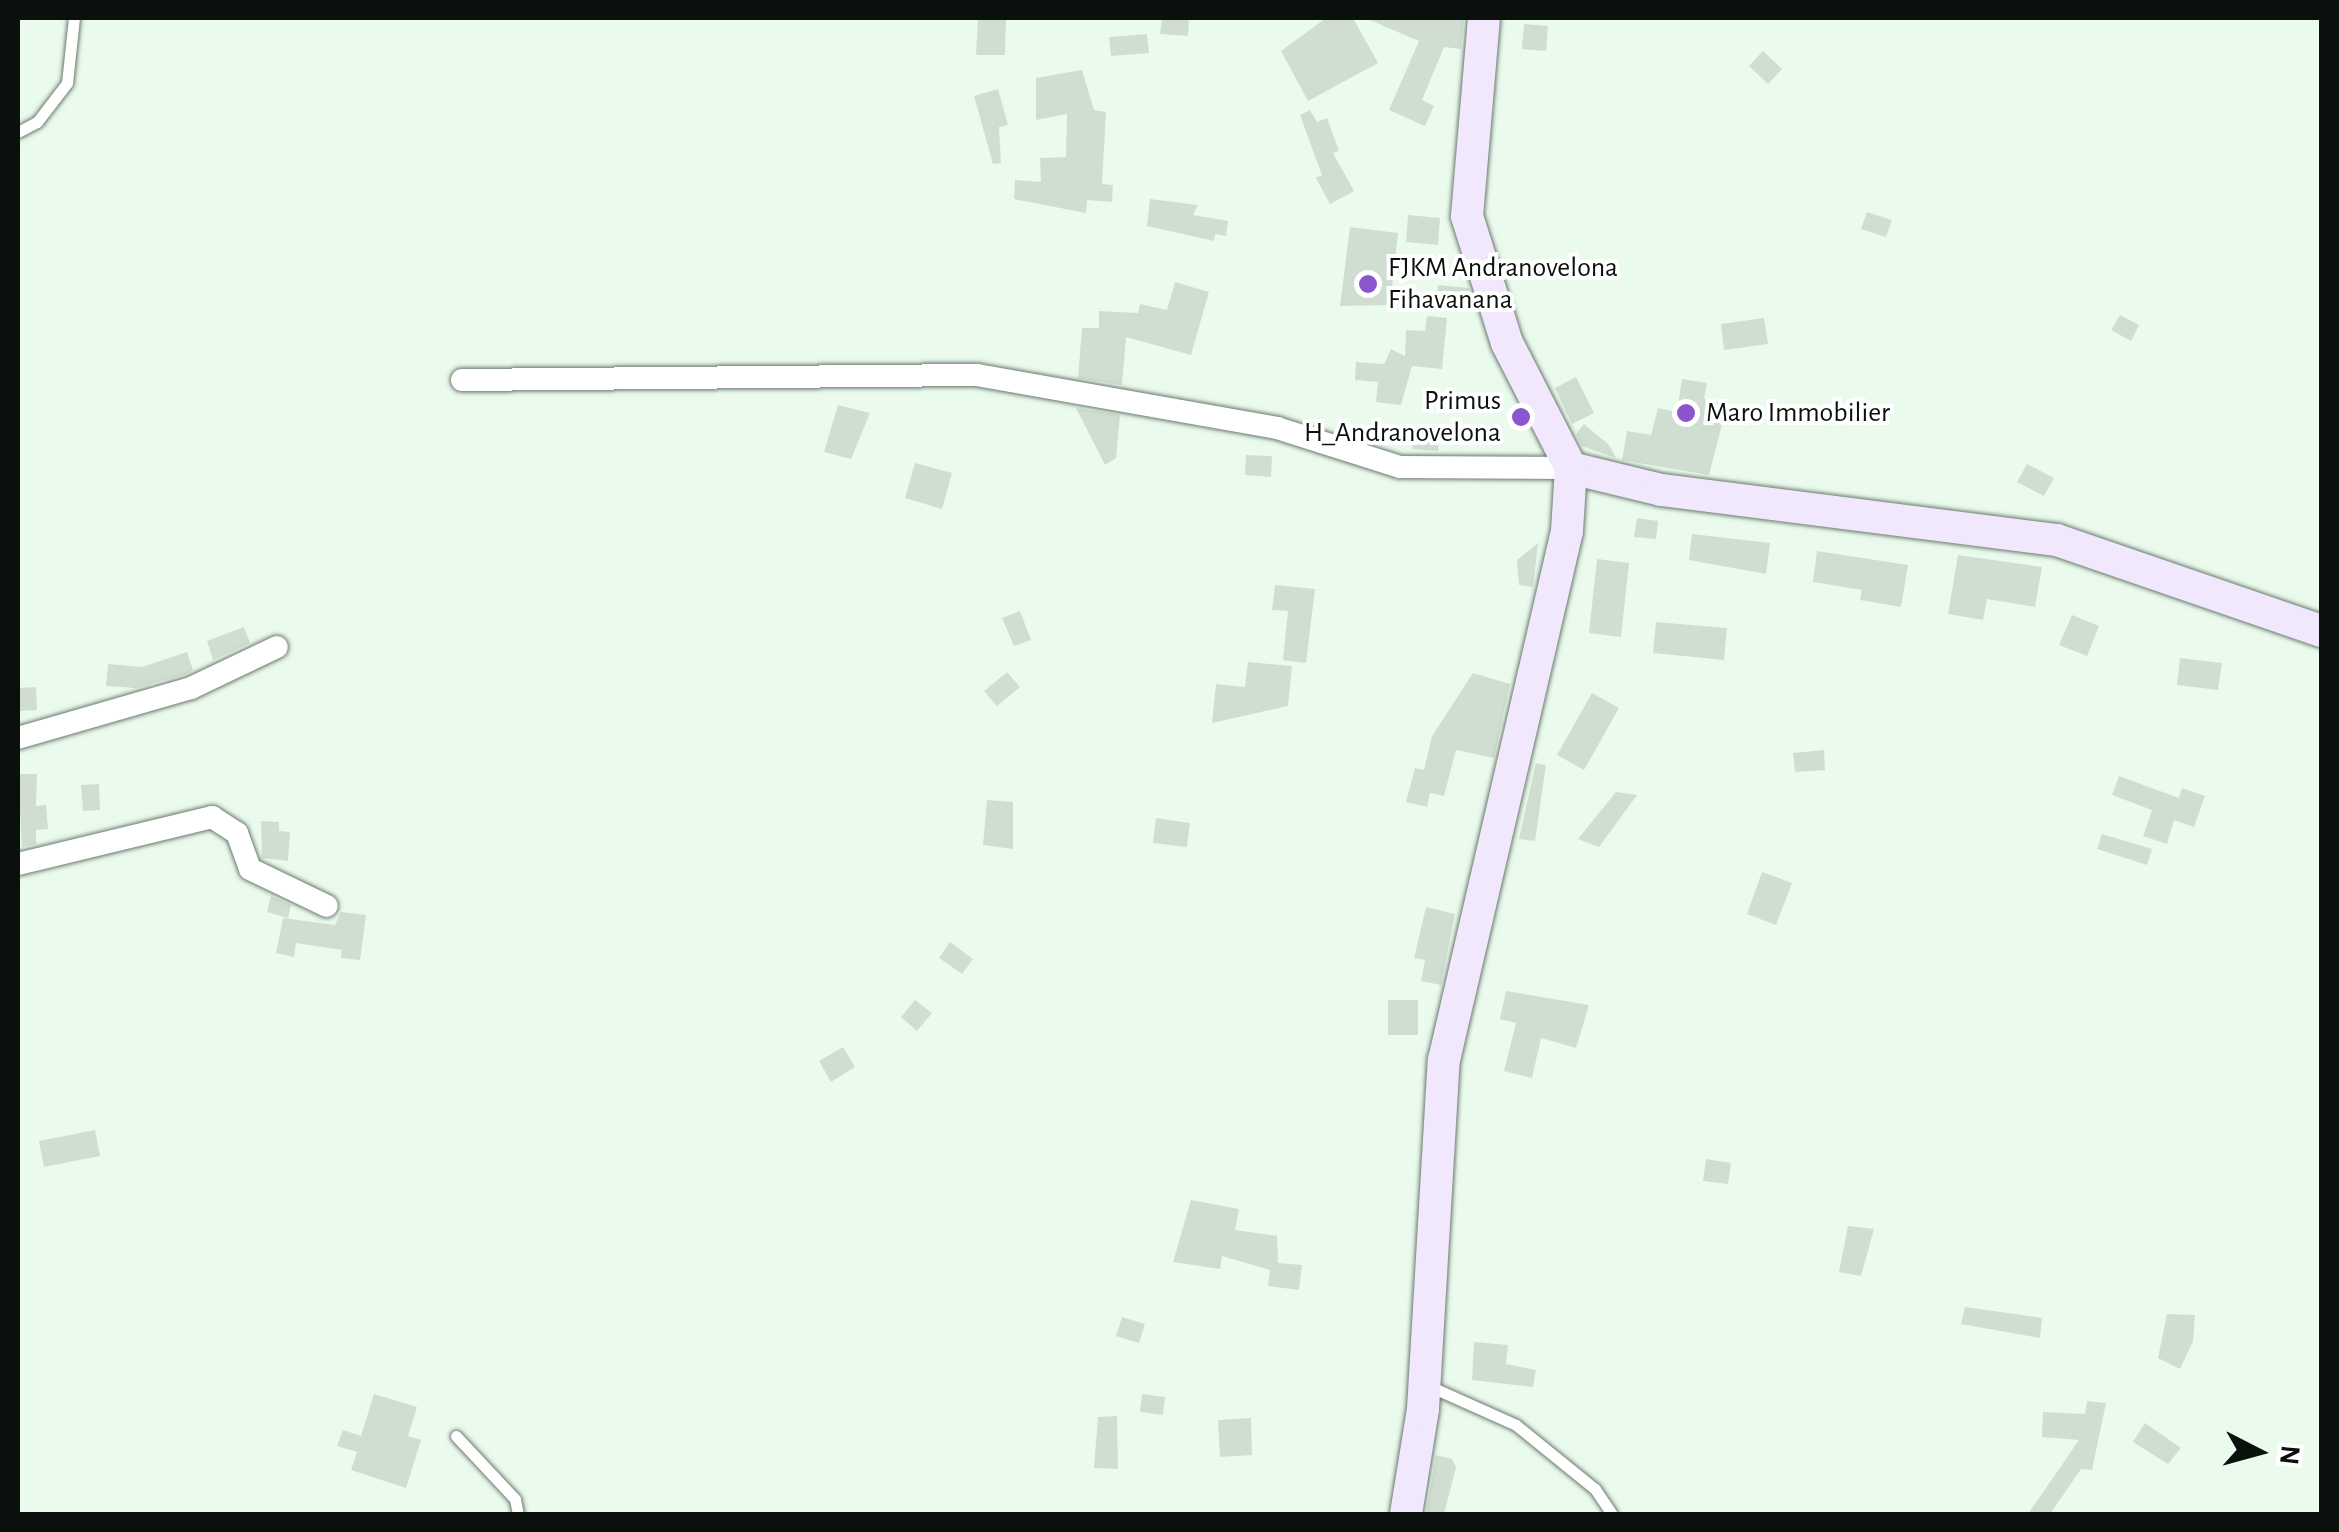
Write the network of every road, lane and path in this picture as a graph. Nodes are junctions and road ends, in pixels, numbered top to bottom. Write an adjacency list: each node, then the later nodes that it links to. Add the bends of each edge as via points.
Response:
1 (74, 18): 3 (lane, via 67,83 37,122)
2 (1484, 18): 5 (street, via 1467,216 1507,343)
3 (18, 132)
4 (462, 380): 5 (street, via 977,375 1277,428 1400,466)
5 (1571, 468): 6 (street, via 1660,490 2057,540); 11 (street, via 1567,532 1444,1060)
6 (2322, 631)
7 (277, 647): 8 (street, via 191,688)
8 (18, 738)
9 (18, 864): 10 (street, via 212,817 237,833 250,869)
10 (327, 906)
11 (1425, 1385): 14 (street); 15 (lane, via 1516,1425 1595,1489)
12 (456, 1436): 13 (lane, via 515,1499)
13 (518, 1514)
14 (1406, 1514)
15 (1612, 1514)

